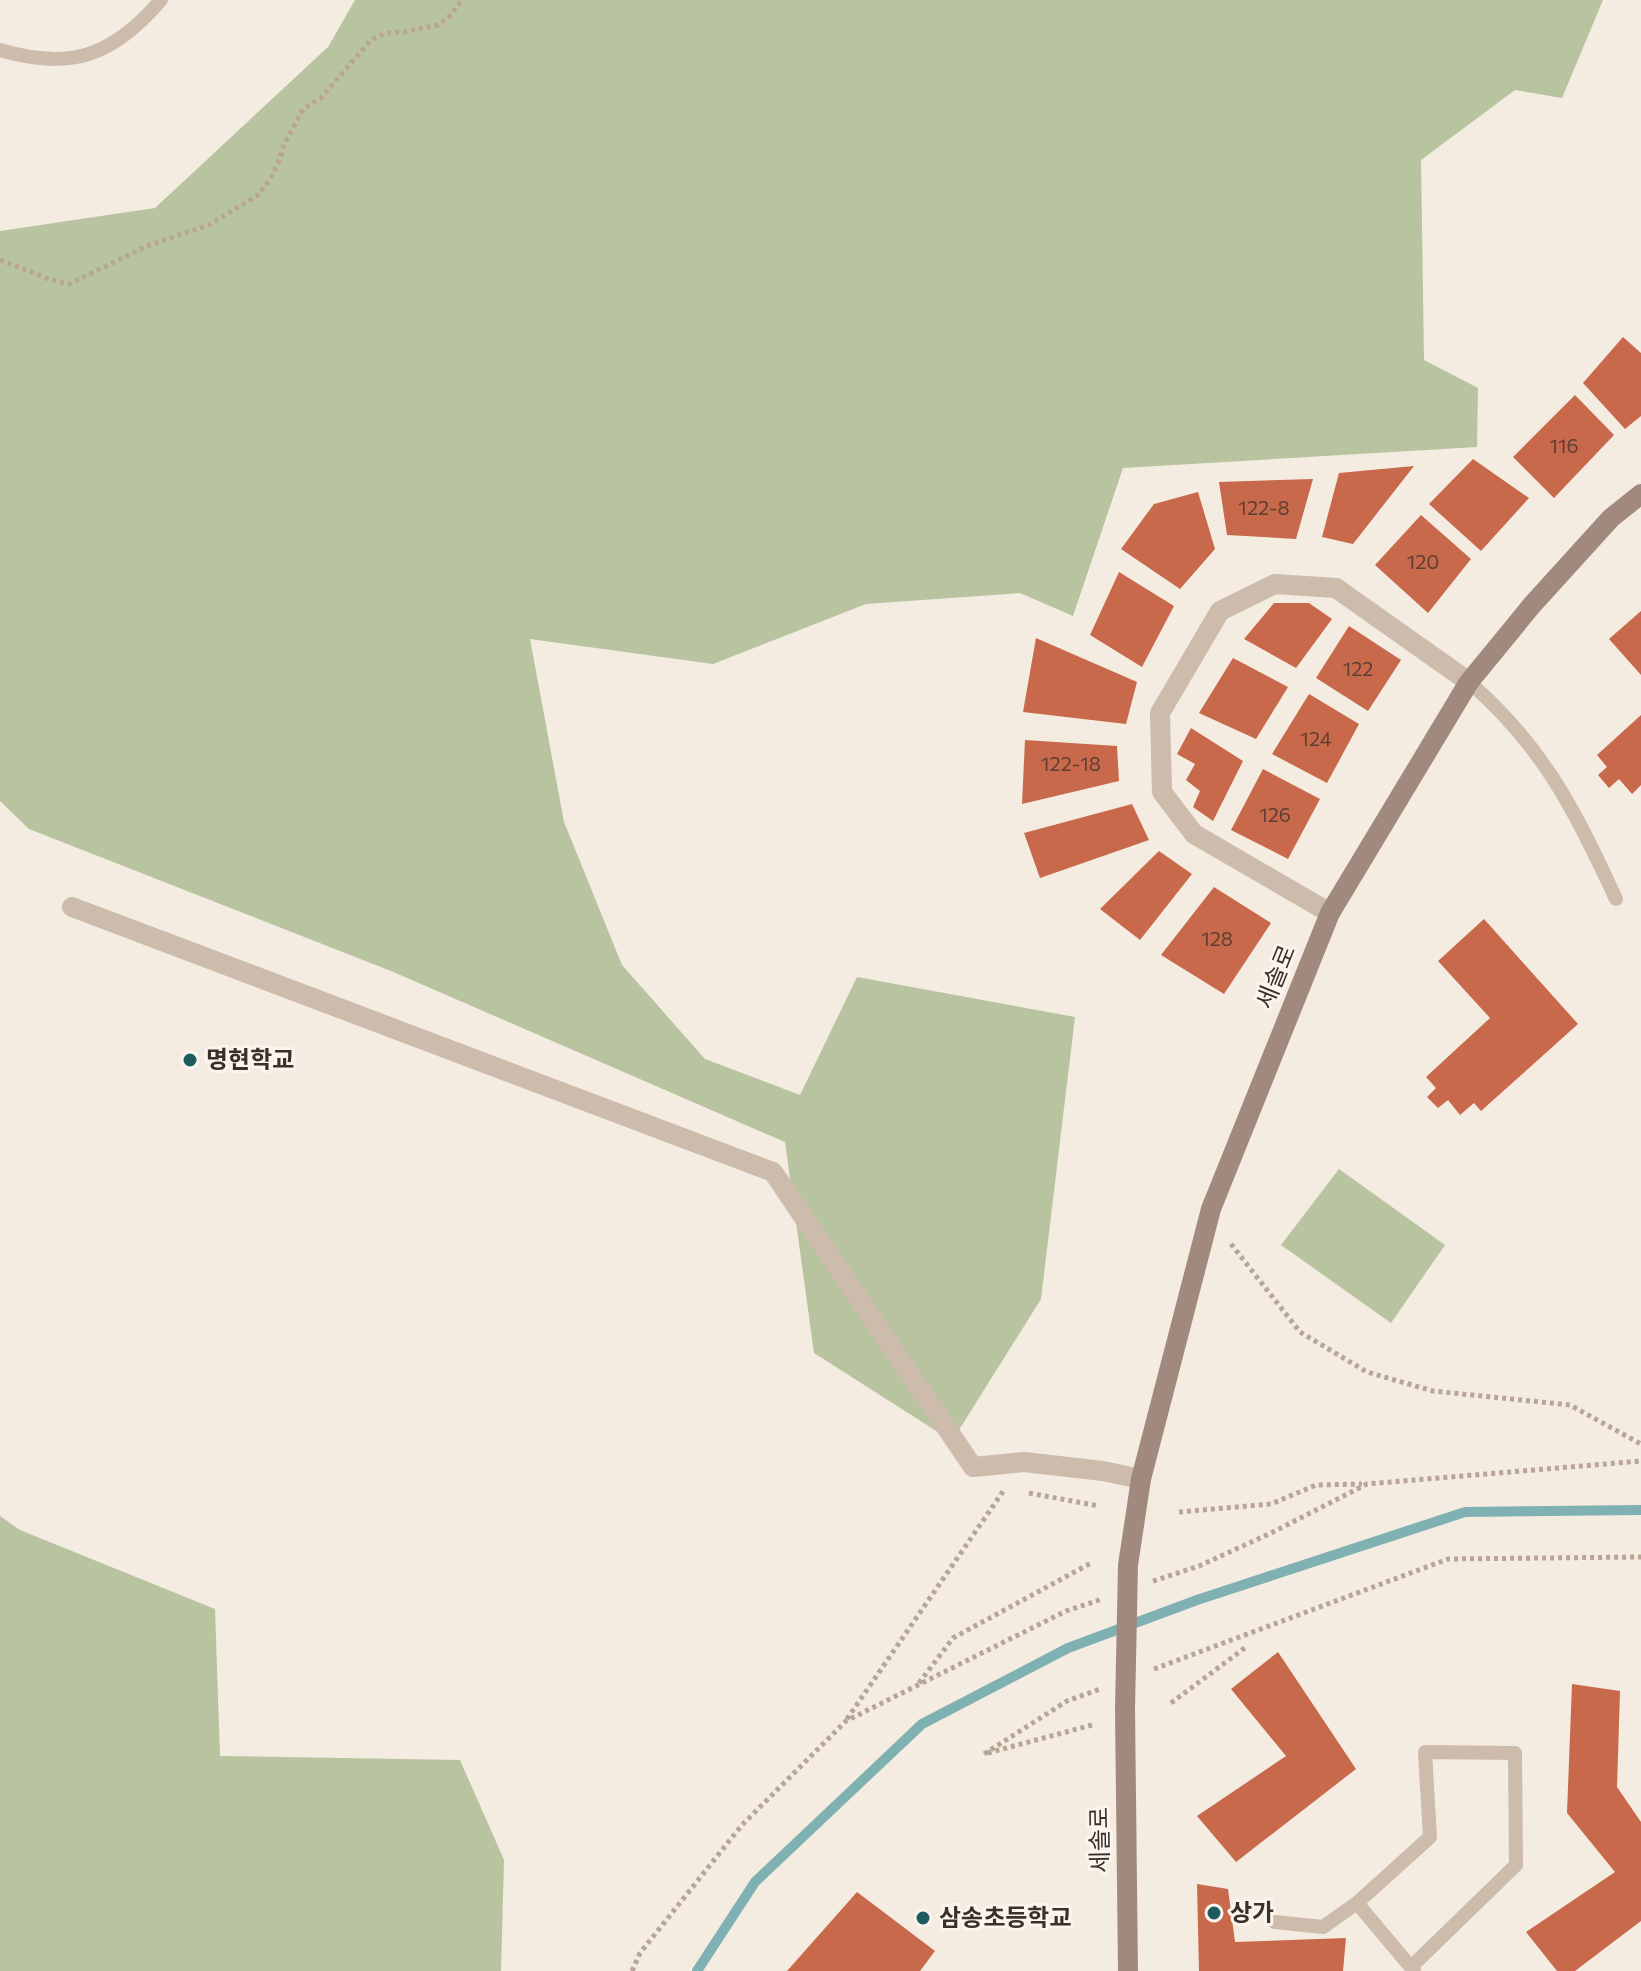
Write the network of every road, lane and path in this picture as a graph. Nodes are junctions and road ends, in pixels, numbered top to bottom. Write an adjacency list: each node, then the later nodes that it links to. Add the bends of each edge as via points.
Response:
1 (161, 0): 3 (lane, via 130,32 99,52 67,60 32,60)
2 (462, 0): 4 (path, via 438,25 371,40 321,98 303,109 258,195 209,225 147,246 69,284)
3 (0, 50)
4 (0, 260)
5 (1641, 494): 6 (street, 세솔로, via 1611,518)
6 (1469, 682): 7 (lane, via 1537,752 1581,823); 9 (street, 세솔로); 9 (street, via 1336,588 1275,584 1220,611 1160,713 1162,792 1194,834)
7 (1616, 899)
8 (72, 907): 13 (street, via 773,1172 973,1467 1024,1462)
9 (1330, 913): 13 (street, 세솔로, via 1211,1209)
10 (1231, 1244): 11 (path, via 1300,1332 1367,1372 1433,1391 1570,1405)
11 (1641, 1444)
12 (1641, 1461): 14 (path)
13 (1141, 1479): 34 (street, 세솔로, via 1128,1565)
14 (1367, 1484): 18 (path, via 1316,1485 1271,1504); 21 (path, via 1199,1566)
15 (1005, 1489): 28 (path)
16 (1021, 1492): 17 (path)
17 (1099, 1506)
18 (1179, 1512)
19 (1641, 1557): 24 (path, via 1448,1559)
20 (1091, 1563): 26 (path, via 953,1638)
21 (1140, 1586)
22 (1110, 1596): 26 (path, via 1066,1611)
23 (1246, 1647): 27 (path)
24 (1141, 1673)
25 (1112, 1685): 29 (path, via 1067,1701 984,1754)
26 (916, 1687): 28 (path)
27 (1171, 1703)
28 (846, 1721): 33 (path, via 742,1825 640,1953)
29 (1092, 1725)
30 (1357, 1903): 31 (lane, via 1323,1927); 32 (lane); 32 (lane, via 1430,1837 1425,1752 1515,1753 1516,1865)
31 (1275, 1922)
32 (1412, 1969)
33 (632, 1971)
34 (1128, 1971)

